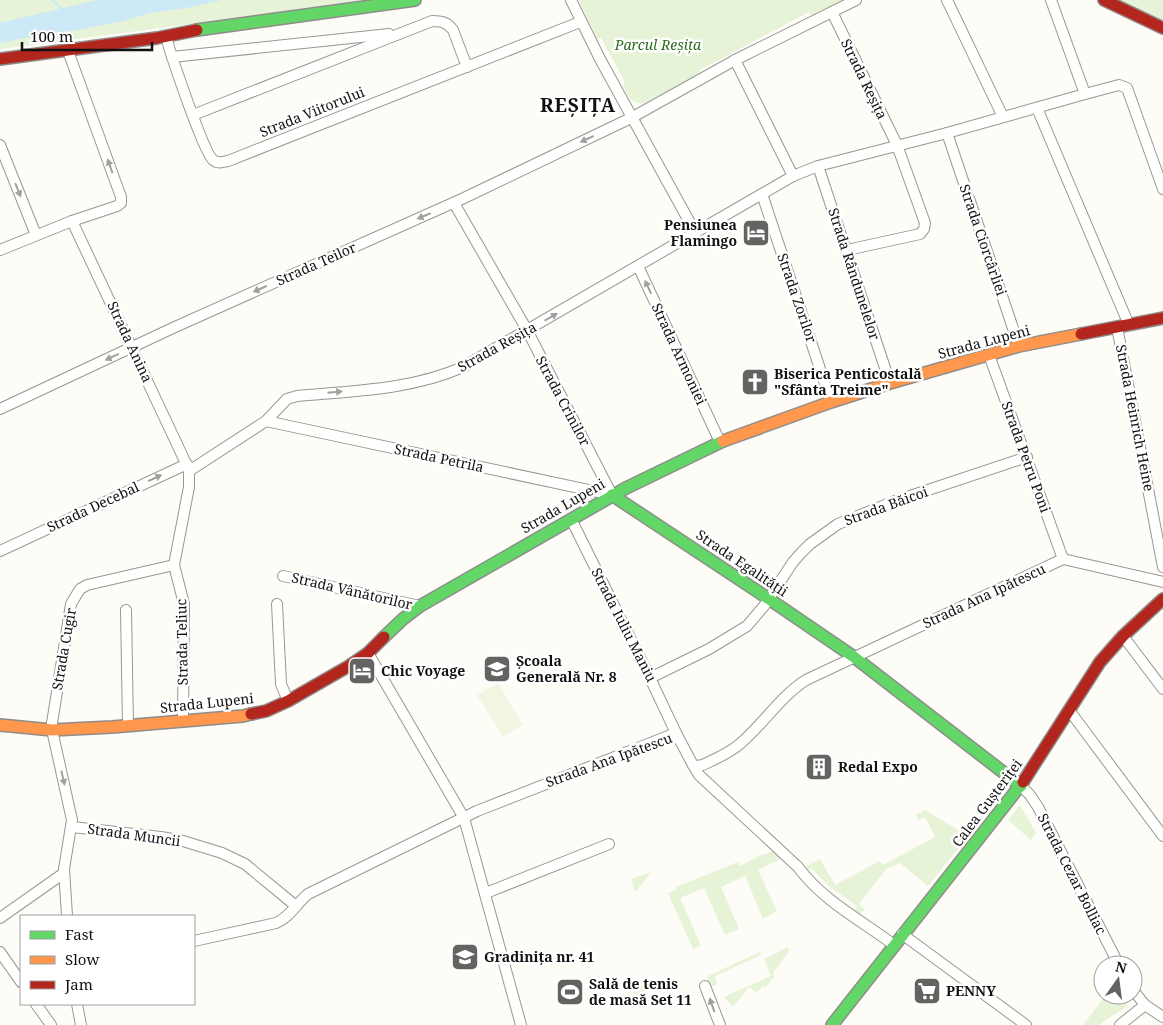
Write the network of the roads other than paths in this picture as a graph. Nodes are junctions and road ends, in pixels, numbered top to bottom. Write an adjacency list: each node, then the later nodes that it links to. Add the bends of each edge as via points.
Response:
1 (415, 0): 11 (street)
2 (571, 0): 8 (street)
3 (856, 0): 7 (street)
4 (947, 0): 20 (street)
5 (1051, 0): 17 (street)
6 (1104, 0): 9 (street)
7 (832, 12): 15 (street); 24 (street, Strada Reșița)
8 (580, 22): 16 (street, Strada Viitorului); 21 (street)
9 (1163, 28)
10 (403, 32): 13 (street); 16 (street, via 432,21 447,23); 19 (street)
11 (166, 36): 12 (street); 13 (street, Strada Viitorului)
12 (68, 51): 14 (street); 31 (street, one-way to 12, via 113,208 121,197)
13 (172, 57): 19 (street, Strada Viitorului)
14 (0, 60)
15 (735, 60): 21 (street); 27 (street)
16 (467, 66): 19 (street, Strada Viitorului, via 224,162 212,159)
17 (1086, 94): 18 (street, Strada Reșița); 26 (street, Strada Reșița, via 1119,85 1127,88)
18 (1037, 108): 20 (street, Strada Reșița); 38 (street, Strada Heinrich Heine)
19 (193, 115)
20 (1003, 117): 22 (street, Strada Reșița)
21 (631, 118): 30 (street, Strada Teilor, one-way to 30); 32 (street)
22 (947, 133): 24 (street, Strada Reșița); 40 (street, Strada Ciorcârliei)
23 (0, 145): 33 (street, one-way to 33)
24 (896, 145): 25 (street, Strada Reșița); 35 (street, via 925,223 924,229 920,234)
25 (818, 166): 27 (street, Strada Reșița); 35 (street, Strada Rândunelelor)
26 (1159, 167): 28 (street)
27 (793, 176): 29 (street, Strada Reșița)
28 (1163, 189)
29 (762, 194): 32 (street, Strada Reșița); 44 (street, Strada Zorilor)
30 (454, 202): 39 (street, Strada Crinilor); 41 (street, Strada Teilor, one-way to 41)
31 (72, 221): 33 (street); 41 (street, Strada Anina)
32 (695, 232): 36 (street, Strada Reșița)
33 (36, 235): 34 (street)
34 (0, 250)
35 (847, 250): 43 (street, Strada Rândunelelor)
36 (638, 266): 39 (street, Strada Reșița, one-way to 36); 47 (street, Strada Armoniei, one-way to 36)
37 (1163, 318): 38 (street, Strada Lupeni)
38 (1123, 326): 40 (street, Strada Lupeni); 55 (street, Strada Heinrich Heine)
39 (527, 330): 46 (street, Strada Reșița, one-way to 39, via 282,403 296,396 380,388 446,375); 50 (street, Strada Crinilor)
40 (1019, 346): 42 (street, Strada Lupeni)
41 (132, 348): 45 (street, Strada Teilor, one-way to 45); 49 (street, Strada Anina)
42 (988, 355): 43 (street, Strada Lupeni); 48 (street, Strada Petru Poni)
43 (890, 383): 44 (street, Strada Lupeni)
44 (832, 402): 47 (street, Strada Lupeni)
45 (0, 409)
46 (266, 421): 49 (street, Strada Reșița); 50 (street, Strada Petrila)
47 (720, 442): 50 (street, Strada Lupeni)
48 (1027, 457): 53 (street, Strada Petru Poni); 58 (street, Strada Băicoi, via 895,501 838,524 801,553)
49 (188, 467): 52 (street, Strada Decebal, one-way to 49); 54 (street, via 189,486)
50 (612, 495): 51 (street, Strada Lupeni); 58 (street, Strada Egalității)
51 (571, 519): 61 (street, Strada Lupeni); 66 (street, Strada Iuliu Maniu)
52 (0, 551)
53 (1063, 559): 57 (street, Strada Ana Ipătescu); 65 (street, Strada Ana Ipătescu)
54 (174, 564): 70 (street, Strada Teliuc, via 184,604); 73 (street, Strada Cugir, via 80,589 69,614)
55 (1163, 567)
56 (283, 576): 61 (street, Strada Vânătorilor)
57 (1163, 582)
58 (769, 598): 65 (street, Strada Egalității); 66 (street, Strada Băicoi, via 748,626 710,649)
59 (1163, 598): 63 (street, Calea Gușteriței)
60 (277, 604): 68 (street, via 281,684)
61 (420, 606): 64 (street, Strada Lupeni)
62 (126, 610): 72 (street)
63 (1123, 636): 67 (street); 69 (street, Calea Gușteriței, via 1100,662)
64 (368, 653): 68 (street, Strada Lupeni); 77 (street)
65 (854, 657): 75 (street, Strada Ana Ipătescu, via 798,685 731,750 704,764); 76 (street, Strada Egalității)
66 (650, 678): 74 (street, Strada Iuliu Maniu)
67 (1163, 689)
68 (288, 701): 70 (street, Strada Lupeni, via 255,714)
69 (1069, 710): 76 (street, Calea Gușteriței); 79 (street)
70 (184, 721): 72 (street, Strada Lupeni)
71 (0, 725): 73 (street, Strada Lupeni)
72 (128, 726): 73 (street, Strada Lupeni)
73 (52, 730): 78 (street, one-way to 78)
74 (676, 733): 75 (street, Strada Ana Ipătescu); 77 (street, Strada Ana Ipătescu)
75 (693, 765): 88 (street, via 699,775 821,892)
76 (1021, 786): 86 (street, Calea Gușteriței); 90 (street, Strada Cezar Bolliac, via 1038,807)
77 (464, 818): 82 (street); 83 (street, Strada Ana Ipătescu, via 308,894)
78 (72, 827): 81 (street); 83 (street, Strada Muncii, via 162,837 222,853 246,864)
79 (1163, 836)
80 (609, 844): 82 (street)
81 (64, 873): 84 (street); 85 (street)
82 (486, 893): 100 (street)
83 (296, 906): 87 (street, Strada Ana Ipătescu, via 284,920 276,923)
84 (67, 915)
85 (0, 918)
86 (902, 934): 88 (street, Calea Gușteriței); 103 (street)
87 (195, 941)
88 (894, 945): 102 (street, Calea Gușteriței)
89 (0, 952): 91 (street)
90 (1114, 955)
91 (20, 979)
92 (705, 986): 101 (street, one-way to 92)
93 (1143, 1002): 96 (street)
94 (37, 1005): 98 (street)
95 (77, 1005): 99 (street)
96 (1145, 1005): 97 (street); 104 (street)
97 (1163, 1017)
98 (51, 1025)
99 (81, 1025)
100 (521, 1025)
101 (720, 1025)
102 (832, 1025)
103 (1026, 1025)
104 (1120, 1025)

